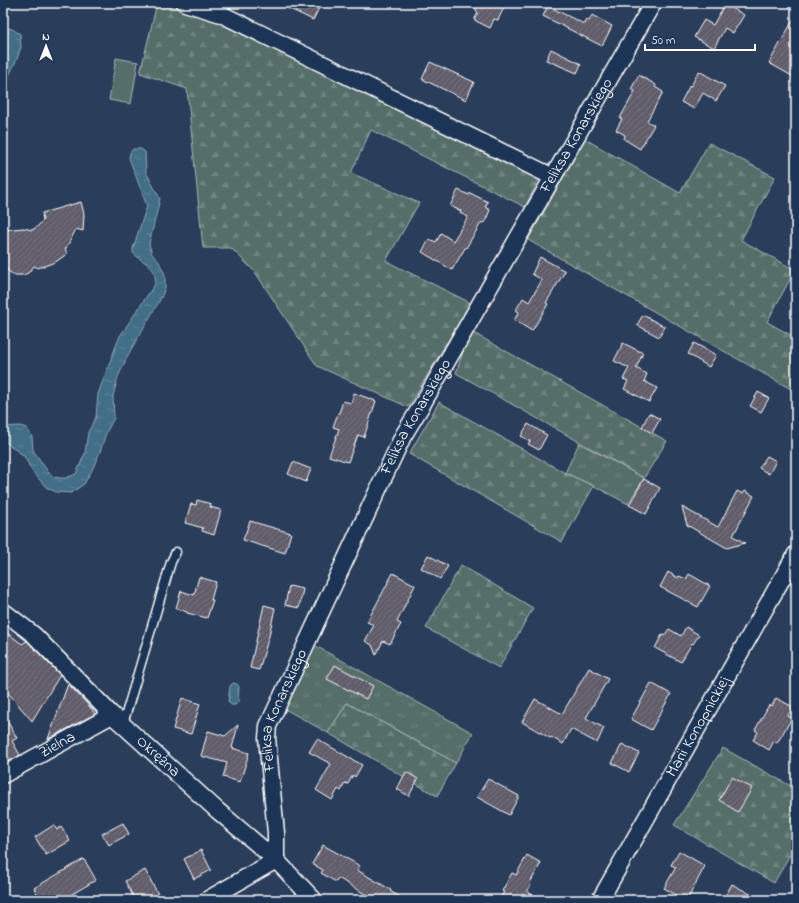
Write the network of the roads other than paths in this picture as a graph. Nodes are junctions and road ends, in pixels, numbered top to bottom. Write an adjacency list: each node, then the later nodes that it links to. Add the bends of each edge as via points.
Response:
1 (185, 3): 3 (street)
2 (654, 3): 4 (street, Feliksa Konarskiego)
3 (224, 8): 4 (street)
4 (553, 177): 10 (street, Feliksa Konarskiego, via 403,436 268,726)
5 (176, 552): 8 (lane)
6 (796, 555): 13 (street, Marii Konopnickiej)
7 (3, 611): 8 (street, Okrężna, via 34,635)
8 (118, 720): 9 (street, Zielna); 10 (street, Okrężna)
9 (3, 775)
10 (276, 860): 11 (street); 12 (street, Okrężna)
11 (207, 900)
12 (314, 900)
13 (600, 900)

